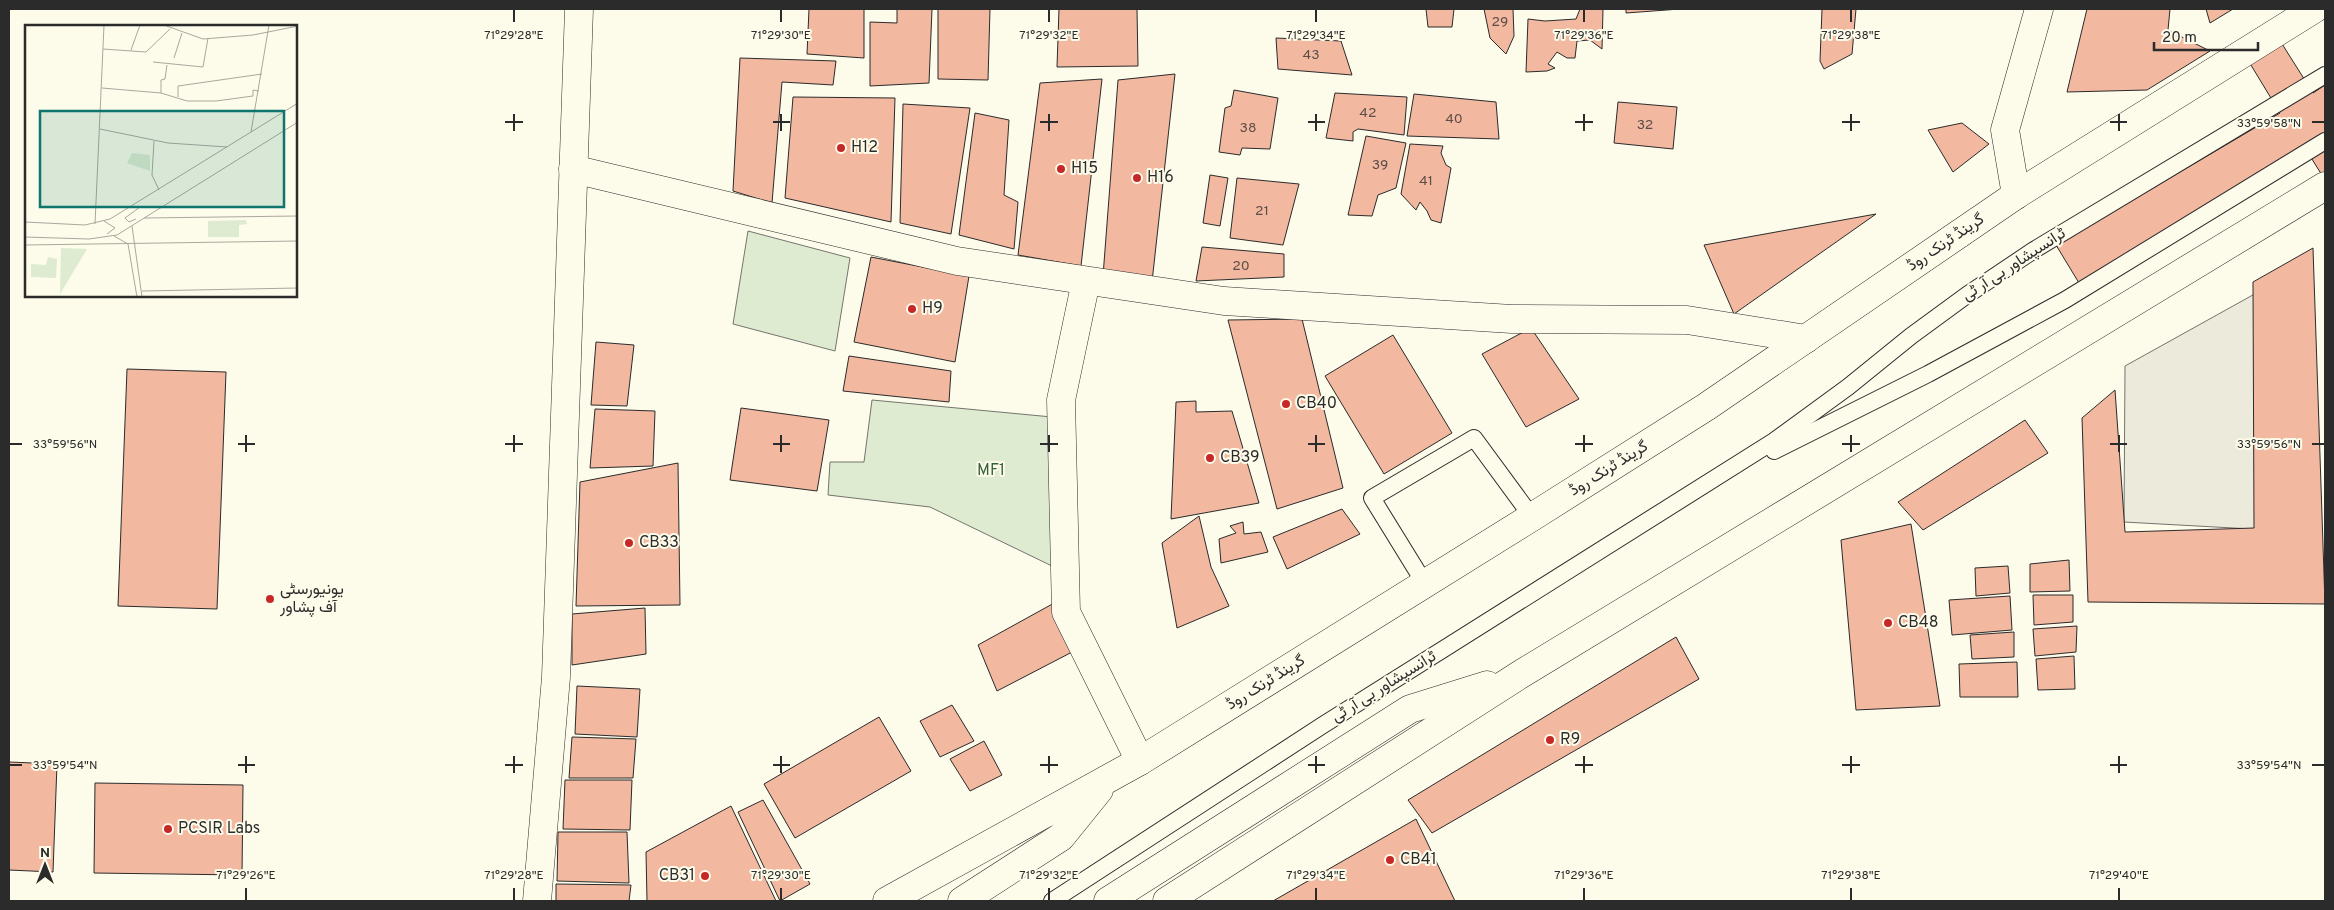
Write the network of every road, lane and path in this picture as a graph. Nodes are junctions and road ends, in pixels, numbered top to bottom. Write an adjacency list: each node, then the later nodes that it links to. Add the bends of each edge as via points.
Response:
1 (578, 9): 6 (main road)
2 (2039, 9): 8 (main road, via 2005,130)
3 (2314, 9): 8 (main road, گرینڈ ٹرنک روڈ)
4 (2325, 75): 11 (lane, ٹرانسپشاور بی آر ٹی, via 2019,260 1927,324 1774,441)
5 (2325, 141): 11 (lane, ٹرانسپشاور بی آر ٹی, via 2064,300 1928,374)
6 (573, 169): 9 (main road, via 957,261); 17 (main road, via 556,677)
7 (2325, 186): 14 (main road)
8 (2016, 195): 10 (main road, گرینڈ ٹرنک روڈ)
9 (1086, 281): 10 (main road, via 1224,301 1512,319 1687,320); 15 (main road, via 1061,400 1066,612)
10 (1806, 339): 12 (main road, گرینڈ ٹرنک روڈ)
11 (1718, 478): 20 (lane, ٹرانسپشاور بی آر ٹی, via 1323,725)
12 (1532, 518): 13 (main road, گرینڈ ٹرنک روڈ); 13 (lane, via 1474,438 1372,498)
13 (1425, 584): 15 (main road, گرینڈ ٹرنک روڈ)
14 (1522, 674): 21 (main road, via 1410,709); 22 (main road)
15 (1140, 761): 16 (main road, گرینڈ ٹرنک روڈ)
16 (1106, 780): 18 (main road, گرینڈ ٹرنک روڈ); 19 (main road, via 1061,836)
17 (537, 901)
18 (887, 901)
19 (962, 901)
20 (1052, 901)
21 (1108, 901)
22 (1167, 901)

